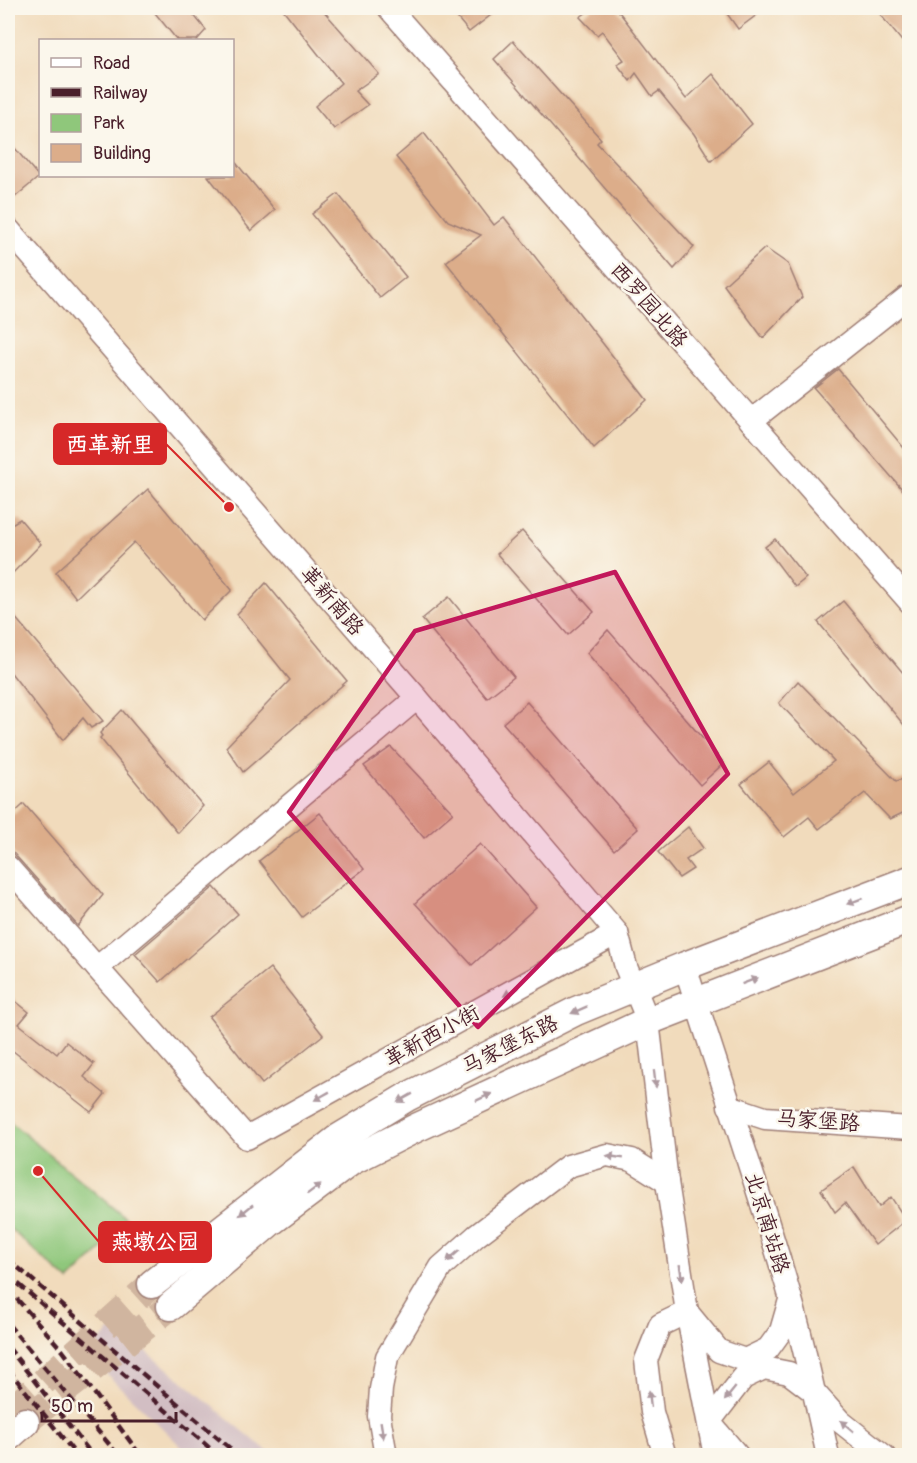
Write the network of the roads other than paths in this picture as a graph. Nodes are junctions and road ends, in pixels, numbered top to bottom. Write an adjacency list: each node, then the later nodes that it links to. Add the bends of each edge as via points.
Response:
1 (389, 8): 4 (street, 西罗园北路)
2 (8, 229): 6 (street, 革新南路)
3 (909, 295): 4 (street)
4 (751, 421): 5 (street, 西罗园北路)
5 (909, 602)
6 (417, 698): 10 (street, 革新南路); 12 (street)
7 (8, 867): 12 (street)
8 (909, 880): 11 (main road, 马家堡东路, one-way to 11)
9 (909, 919): 14 (main road, 马家堡东路, one-way to 9)
10 (617, 933): 12 (street, 革新西小街, one-way to 12, via 247,1138); 13 (street, 革新南路)
11 (685, 966): 13 (main road, 马家堡东路); 14 (street, 北京南站路)
12 (97, 968)
13 (633, 987): 15 (street, 革新南路); 19 (main road, 马家堡东路, one-way to 19, via 573,1012 407,1097 339,1138)
14 (696, 1001): 15 (main road, 马家堡东路); 16 (street, 北京南站路)
15 (648, 1021): 18 (street, one-way to 18); 21 (main road, 马家堡东路, one-way to 15, via 270,1222 351,1161)
16 (729, 1106): 17 (street, 马家堡路, via 765,1118); 20 (street, 北京南站路)
17 (909, 1128)
18 (667, 1182): 22 (street, one-way to 22); 25 (street, one-way to 25, via 632,1160 607,1155 568,1166 441,1267 387,1357 380,1416)
19 (152, 1284)
20 (791, 1299): 22 (street, via 781,1331 768,1349 746,1360 719,1352); 23 (street, 北京南站路)
21 (171, 1306)
22 (687, 1312): 24 (street); 26 (street, one-way to 22, via 652,1412 646,1360 660,1325)
23 (814, 1392): 24 (street, one-way to 24, via 789,1373 764,1368 743,1378); 30 (street); 31 (street, 北京南站路, one-way to 23, via 841,1422)
24 (709, 1422): 27 (street); 28 (street); 29 (street)
25 (386, 1455)
26 (665, 1455)
27 (715, 1455)
28 (727, 1455)
29 (738, 1455)
30 (828, 1455)
31 (884, 1455)

